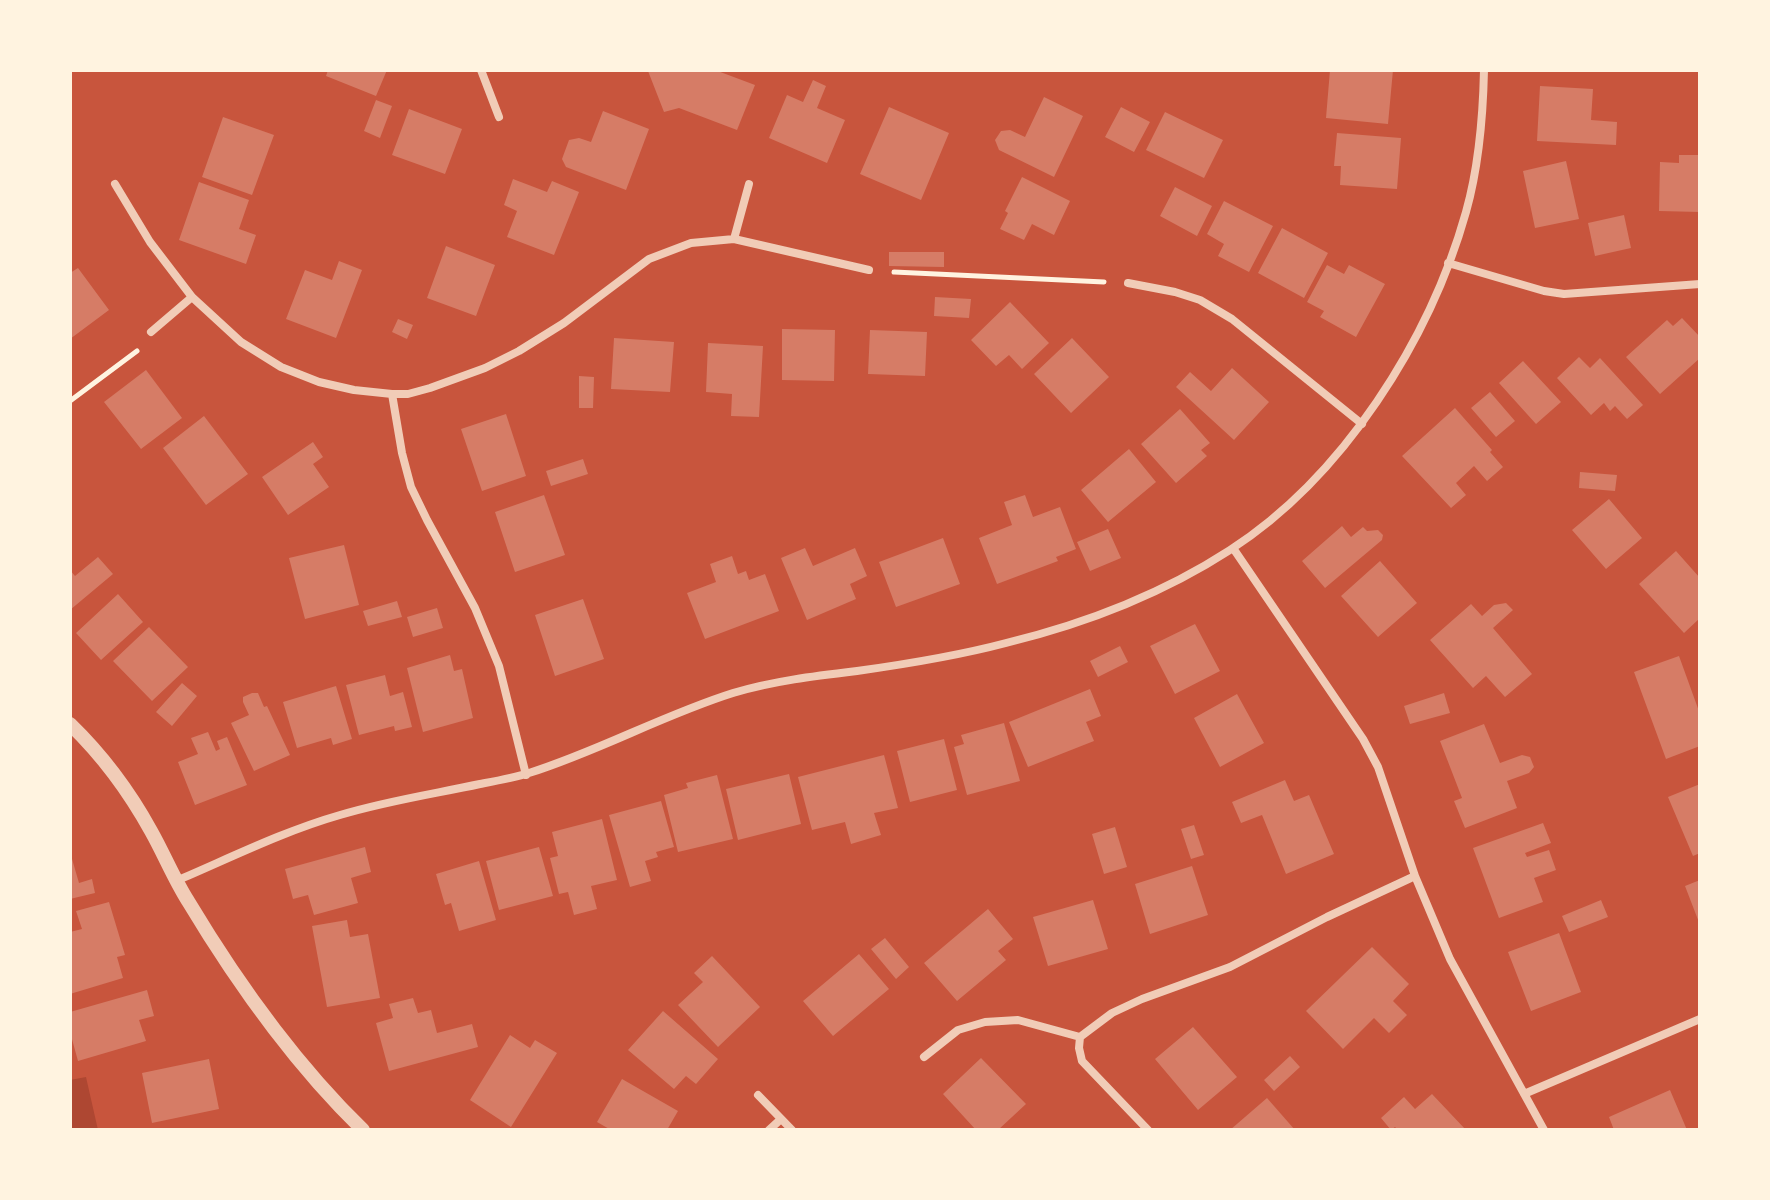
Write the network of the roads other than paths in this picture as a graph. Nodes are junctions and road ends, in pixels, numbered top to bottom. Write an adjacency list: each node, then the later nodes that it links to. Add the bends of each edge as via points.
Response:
1 (481, 70): 3 (street)
2 (1484, 70): 7 (street, via 1478,152)
3 (499, 117)
4 (115, 184): 11 (street)
5 (749, 184): 6 (street)
6 (734, 239): 8 (street); 13 (street, via 691,243 649,259 519,351 430,388)
7 (1448, 263): 10 (street, via 1564,294); 14 (street, via 1422,324)
8 (869, 270)
9 (1128, 283): 14 (street, via 1200,300 1232,319)
10 (1700, 284)
11 (192, 297): 12 (street); 13 (street, via 241,342 281,367 319,382)
12 (151, 332)
13 (392, 394): 17 (street, via 411,487 475,608 499,666)
14 (1362, 424): 15 (street, via 1309,485)
15 (1233, 548): 17 (street, via 1177,582 1076,622 929,660 785,680 733,693); 18 (street, via 1363,739 1378,767)
16 (70, 724): 19 (street, via 122,784)
17 (526, 775): 19 (street, via 343,813)
18 (1415, 876): 21 (street, via 1230,967 1112,1013); 23 (street, via 1450,959)
19 (176, 881): 26 (street, via 296,1057)
20 (1700, 1019): 23 (street)
21 (1080, 1037): 22 (street, via 1018,1020 985,1022 958,1030); 29 (street, via 1082,1061)
22 (924, 1057)
23 (1524, 1094): 30 (street)
24 (758, 1095): 25 (street)
25 (781, 1119): 27 (street); 28 (street)
26 (363, 1130)
27 (769, 1130)
28 (792, 1130)
29 (1148, 1130)
30 (1544, 1130)

